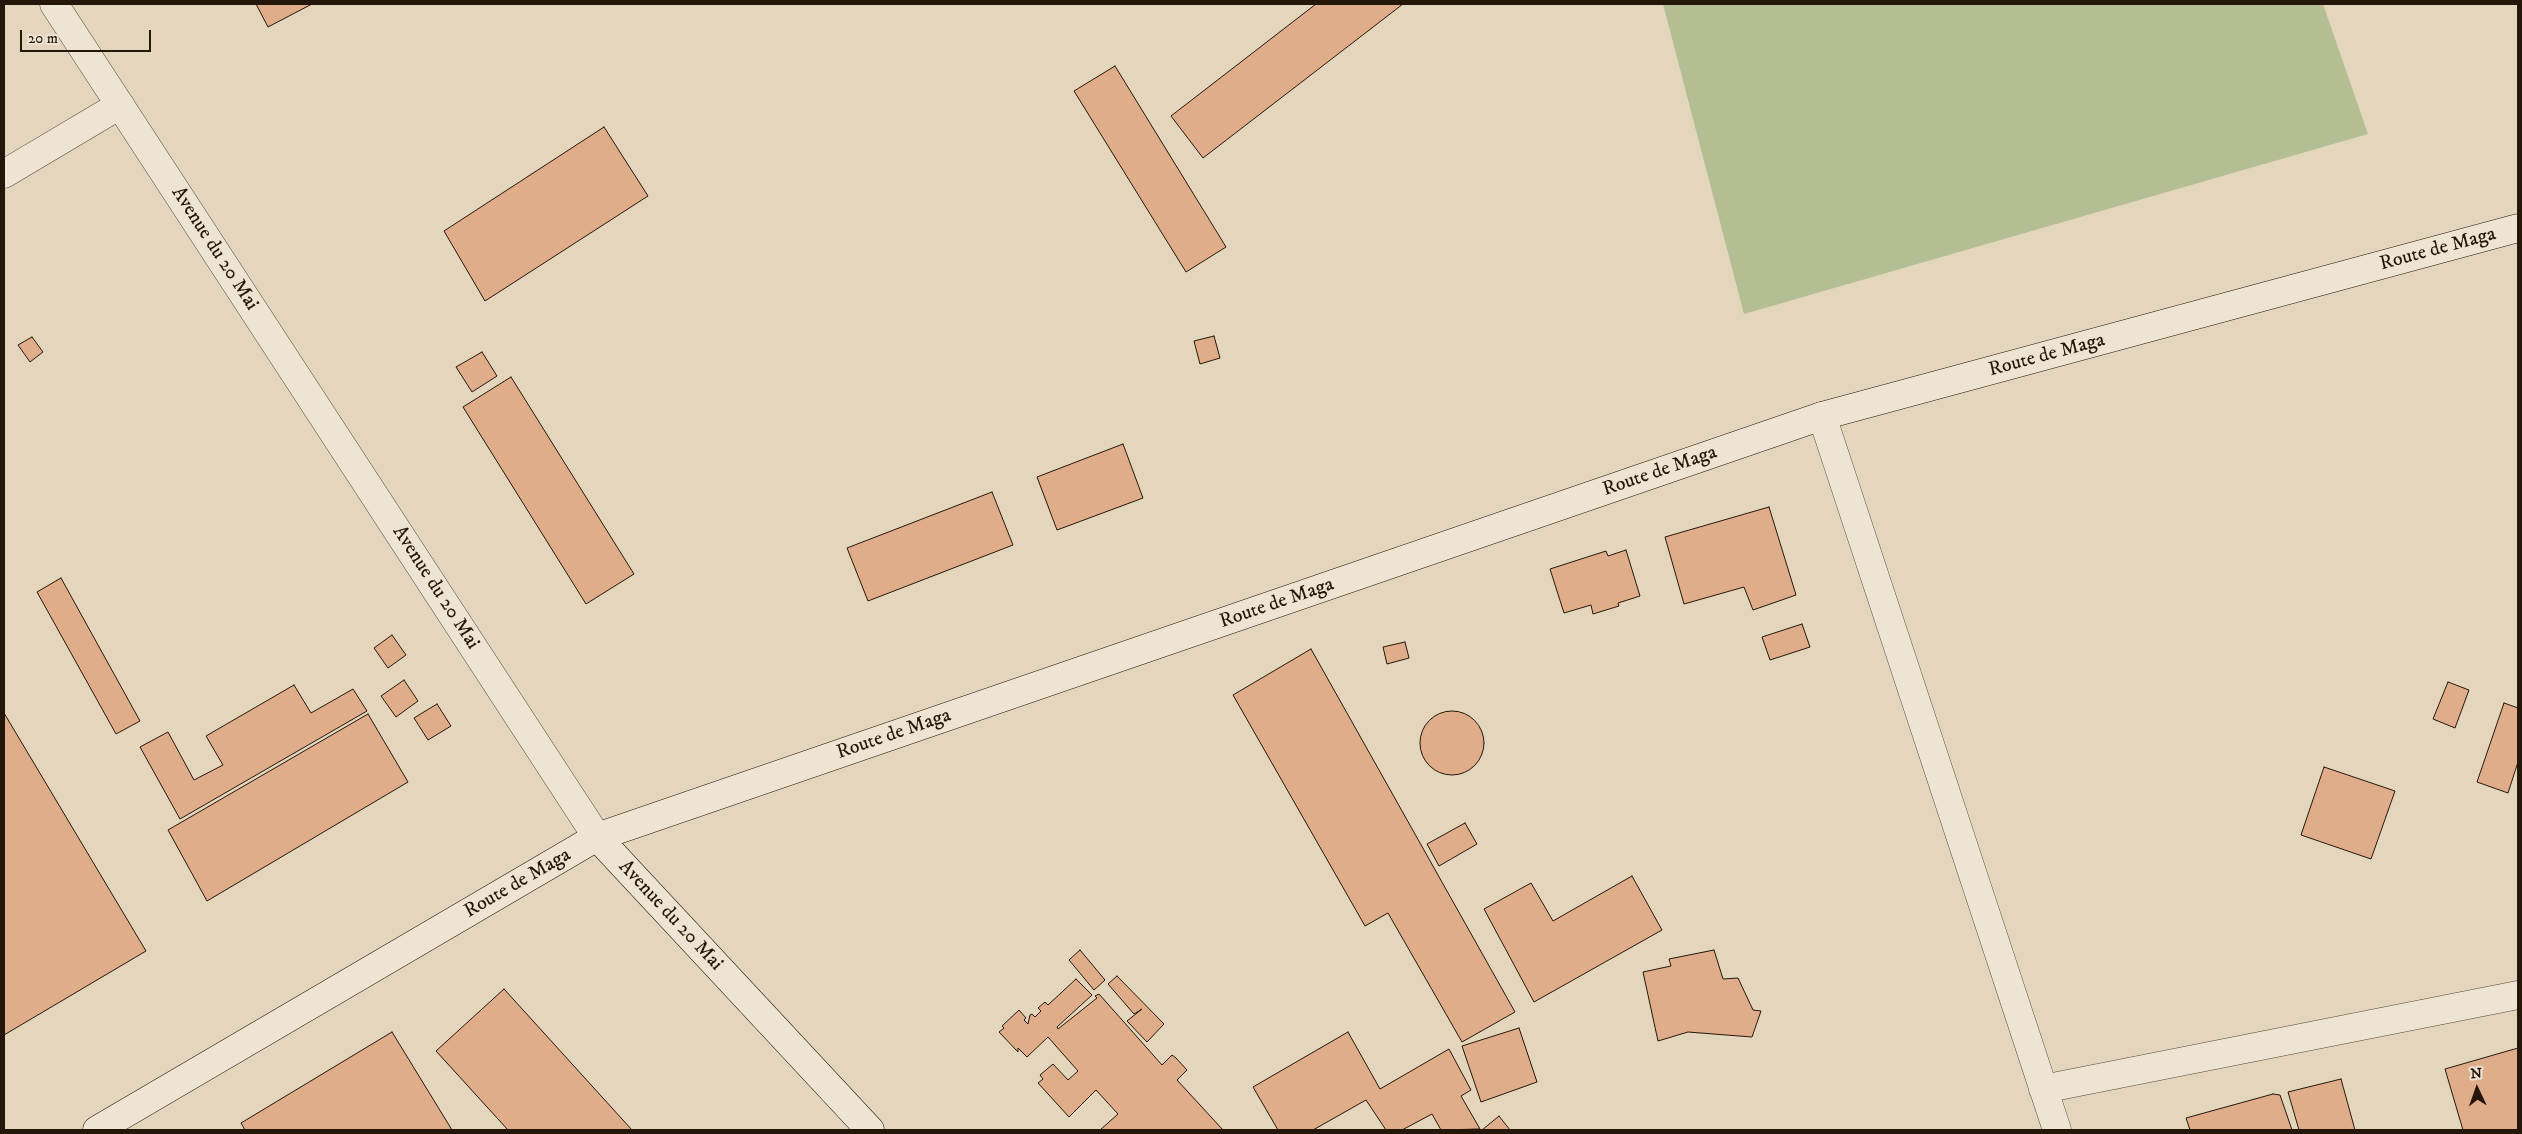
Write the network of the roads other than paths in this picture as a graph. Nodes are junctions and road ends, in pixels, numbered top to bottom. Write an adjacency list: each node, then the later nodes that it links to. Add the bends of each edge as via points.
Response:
1 (54, 4): 2 (main road, Avenue du 20 Mai)
2 (120, 105): 3 (main road); 6 (main road, Avenue du 20 Mai)
3 (4, 174)
4 (2518, 228): 5 (main road, Route de Maga)
5 (1822, 416): 6 (main road, Route de Maga); 8 (main road)
6 (597, 837): 9 (main road, Route de Maga); 10 (main road, Avenue du 20 Mai)
7 (2518, 994): 8 (main road)
8 (2042, 1089): 11 (main road)
9 (97, 1130)
10 (870, 1130)
11 (2056, 1130)

